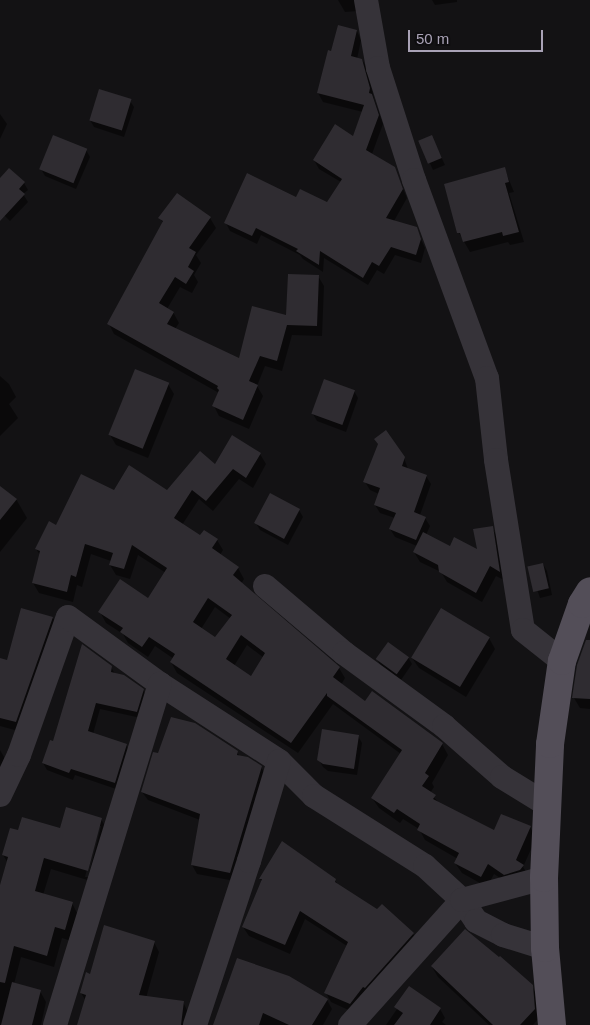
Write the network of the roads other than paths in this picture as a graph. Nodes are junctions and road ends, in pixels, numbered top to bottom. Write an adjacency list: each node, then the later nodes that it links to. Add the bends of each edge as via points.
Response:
1 (366, 0): 4 (street, via 378,68 414,180 486,378 523,630)
2 (265, 586): 8 (street, via 344,653 444,726 502,777)
3 (590, 590): 4 (main road)
4 (562, 661): 8 (main road, via 550,744)
5 (160, 684): 6 (street); 7 (street, via 68,617 19,755); 13 (street)
6 (279, 761): 10 (street, via 314,796 426,866); 14 (street)
7 (0, 795)
8 (546, 804): 9 (main road)
9 (544, 878): 10 (street); 11 (main road)
10 (462, 900): 11 (street, via 476,921 503,935); 15 (street)
11 (546, 948): 12 (main road)
12 (550, 1022)
13 (55, 1025)
14 (195, 1025)
15 (350, 1025)

